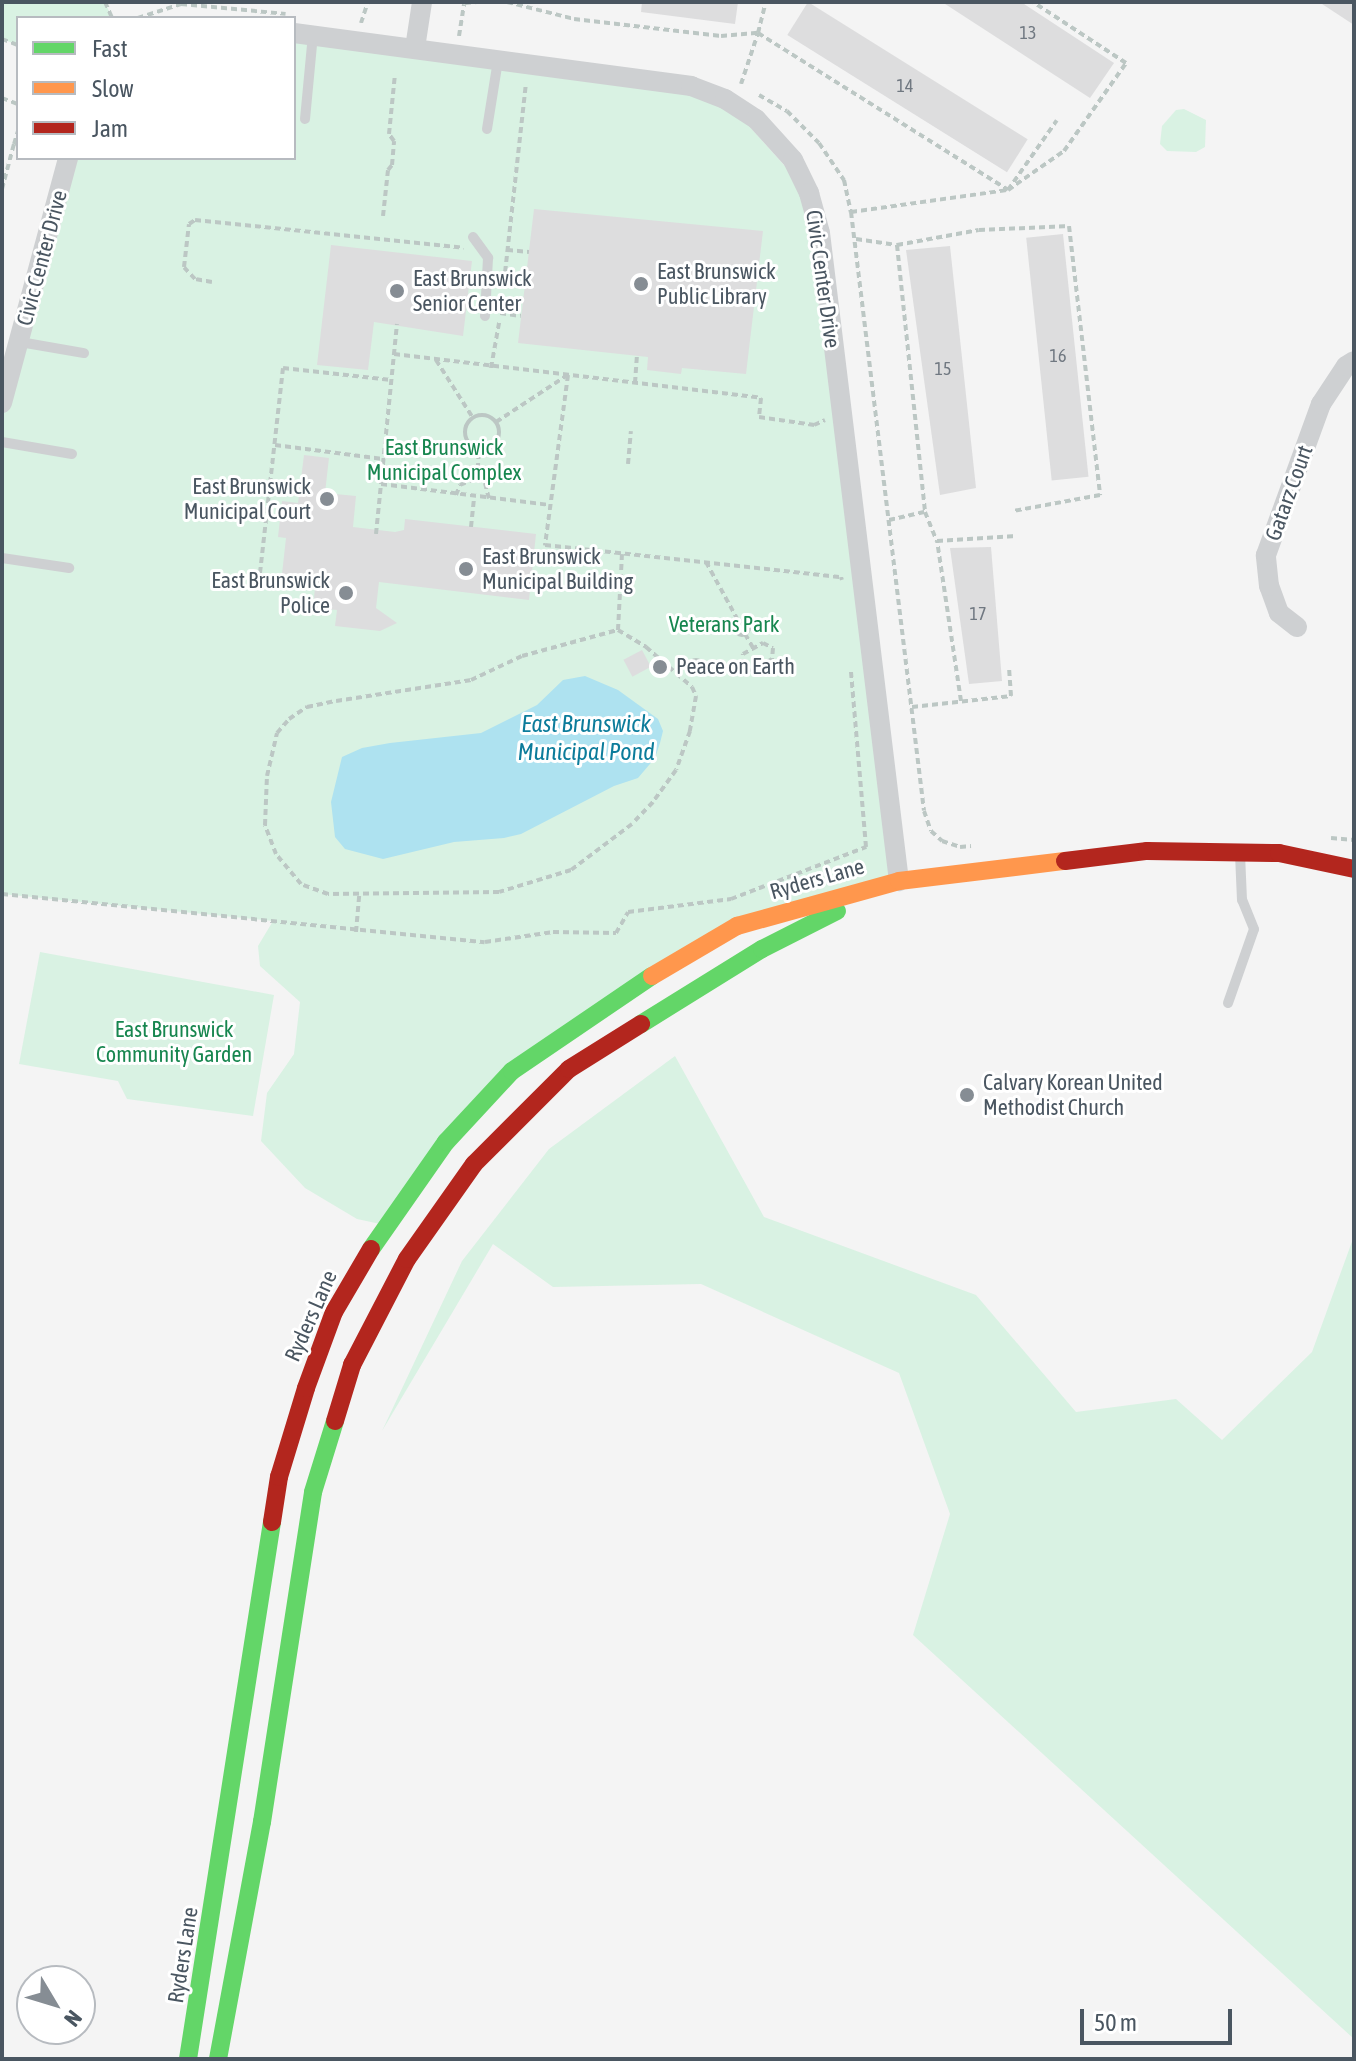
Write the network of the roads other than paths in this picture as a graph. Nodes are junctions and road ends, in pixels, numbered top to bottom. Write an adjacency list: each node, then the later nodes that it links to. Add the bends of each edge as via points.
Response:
1 (422, 2): 3 (street)
2 (302, 28): 3 (street, Civic Center Drive); 5 (lane)
3 (415, 48): 4 (street, Civic Center Drive)
4 (498, 59): 6 (lane); 21 (street, Civic Center Drive, via 700,89 741,108 782,145 802,176 815,210)
5 (305, 119)
6 (487, 129)
7 (67, 160): 10 (street, Civic Center Drive)
8 (472, 242): 9 (lane, via 488,258)
9 (485, 316)
10 (20, 342): 11 (lane); 13 (street, Civic Center Drive)
11 (84, 353)
12 (1354, 361): 18 (street, Gatarz Court, via 1321,404 1266,555 1279,613)
13 (2, 403)
14 (2, 442): 15 (lane)
15 (72, 454)
16 (2, 558): 17 (lane)
17 (69, 568)
18 (1297, 627)
19 (1240, 852): 20 (main road, Ryders Lane, via 1279,853); 21 (main road, Ryders Lane, via 1147,851); 22 (lane, via 1242,900 1254,929)
20 (1354, 869)
21 (899, 881): 23 (main road, Ryders Lane, via 737,926 621,994 512,1071 446,1142 385,1225 334,1312 279,1477); 24 (main road, Ryders Lane, via 762,949 569,1069 474,1164 407,1259 352,1365 313,1492 262,1822)
22 (1228, 1003)
23 (188, 2059)
24 (218, 2059)

